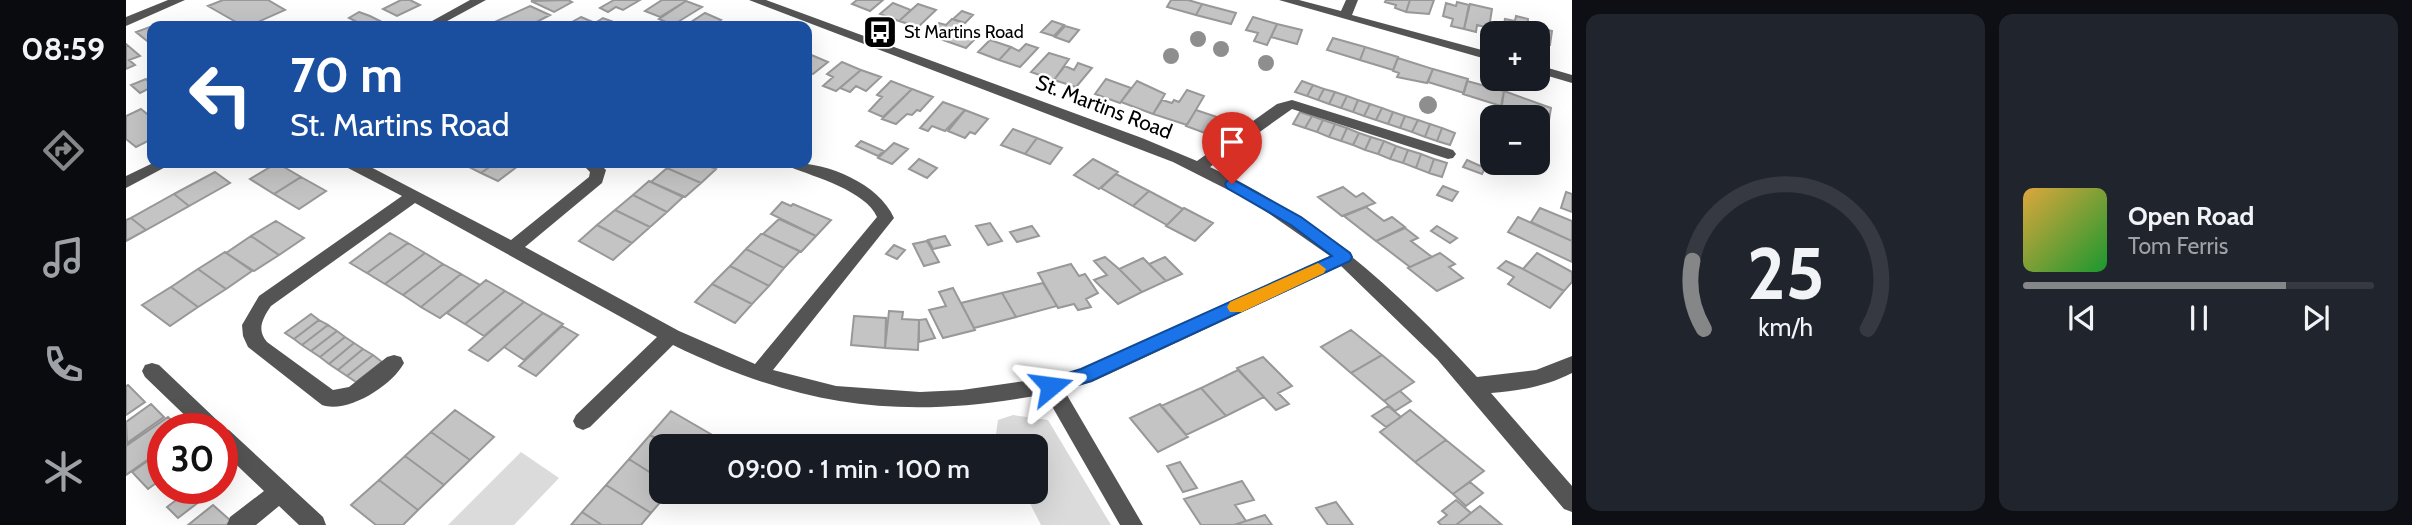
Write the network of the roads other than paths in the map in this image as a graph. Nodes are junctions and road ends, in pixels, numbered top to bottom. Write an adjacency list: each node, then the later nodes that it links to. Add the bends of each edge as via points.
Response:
1 (179, 0): 10 (street)
2 (480, 0): 7 (street)
3 (755, 0): 9 (street, St. Martins Road)
4 (1285, 0): 6 (street)
5 (1352, 0): 6 (street)
6 (1345, 17): 11 (street)
7 (439, 21)
8 (812, 21): 15 (street, St. Martins Road)
9 (812, 21)
10 (126, 22)
11 (1480, 53)
12 (1550, 73): 13 (street)
13 (1572, 79)
14 (1448, 154): 15 (street, via 1292,104)
15 (1199, 167): 23 (street, St. Martins Road, via 1296,221)
16 (155, 168): 20 (street)
17 (361, 168): 21 (street)
18 (596, 168): 22 (street, via 596,179)
19 (806, 168): 28 (street, via 870,196 884,209 886,218)
20 (126, 183)
21 (414, 196): 22 (street); 25 (street, via 265,301 251,327 251,339 260,348 329,399 347,398)
22 (513, 248): 24 (street)
23 (1344, 257): 29 (street, via 1085,376); 30 (street, St. Martins Road, via 1401,308)
24 (670, 336): 28 (street); 32 (street)
25 (394, 363)
26 (1572, 364): 30 (street, via 1521,383)
27 (152, 371): 31 (street)
28 (758, 374): 29 (street, via 857,397 972,398)
29 (1051, 386): 38 (street)
30 (1472, 386): 35 (street, St. Martins Road)
31 (196, 413)
32 (583, 421)
33 (238, 453): 34 (street)
34 (280, 492): 36 (street); 37 (street)
35 (1572, 502)
36 (238, 525)
37 (314, 525)
38 (1132, 525)

